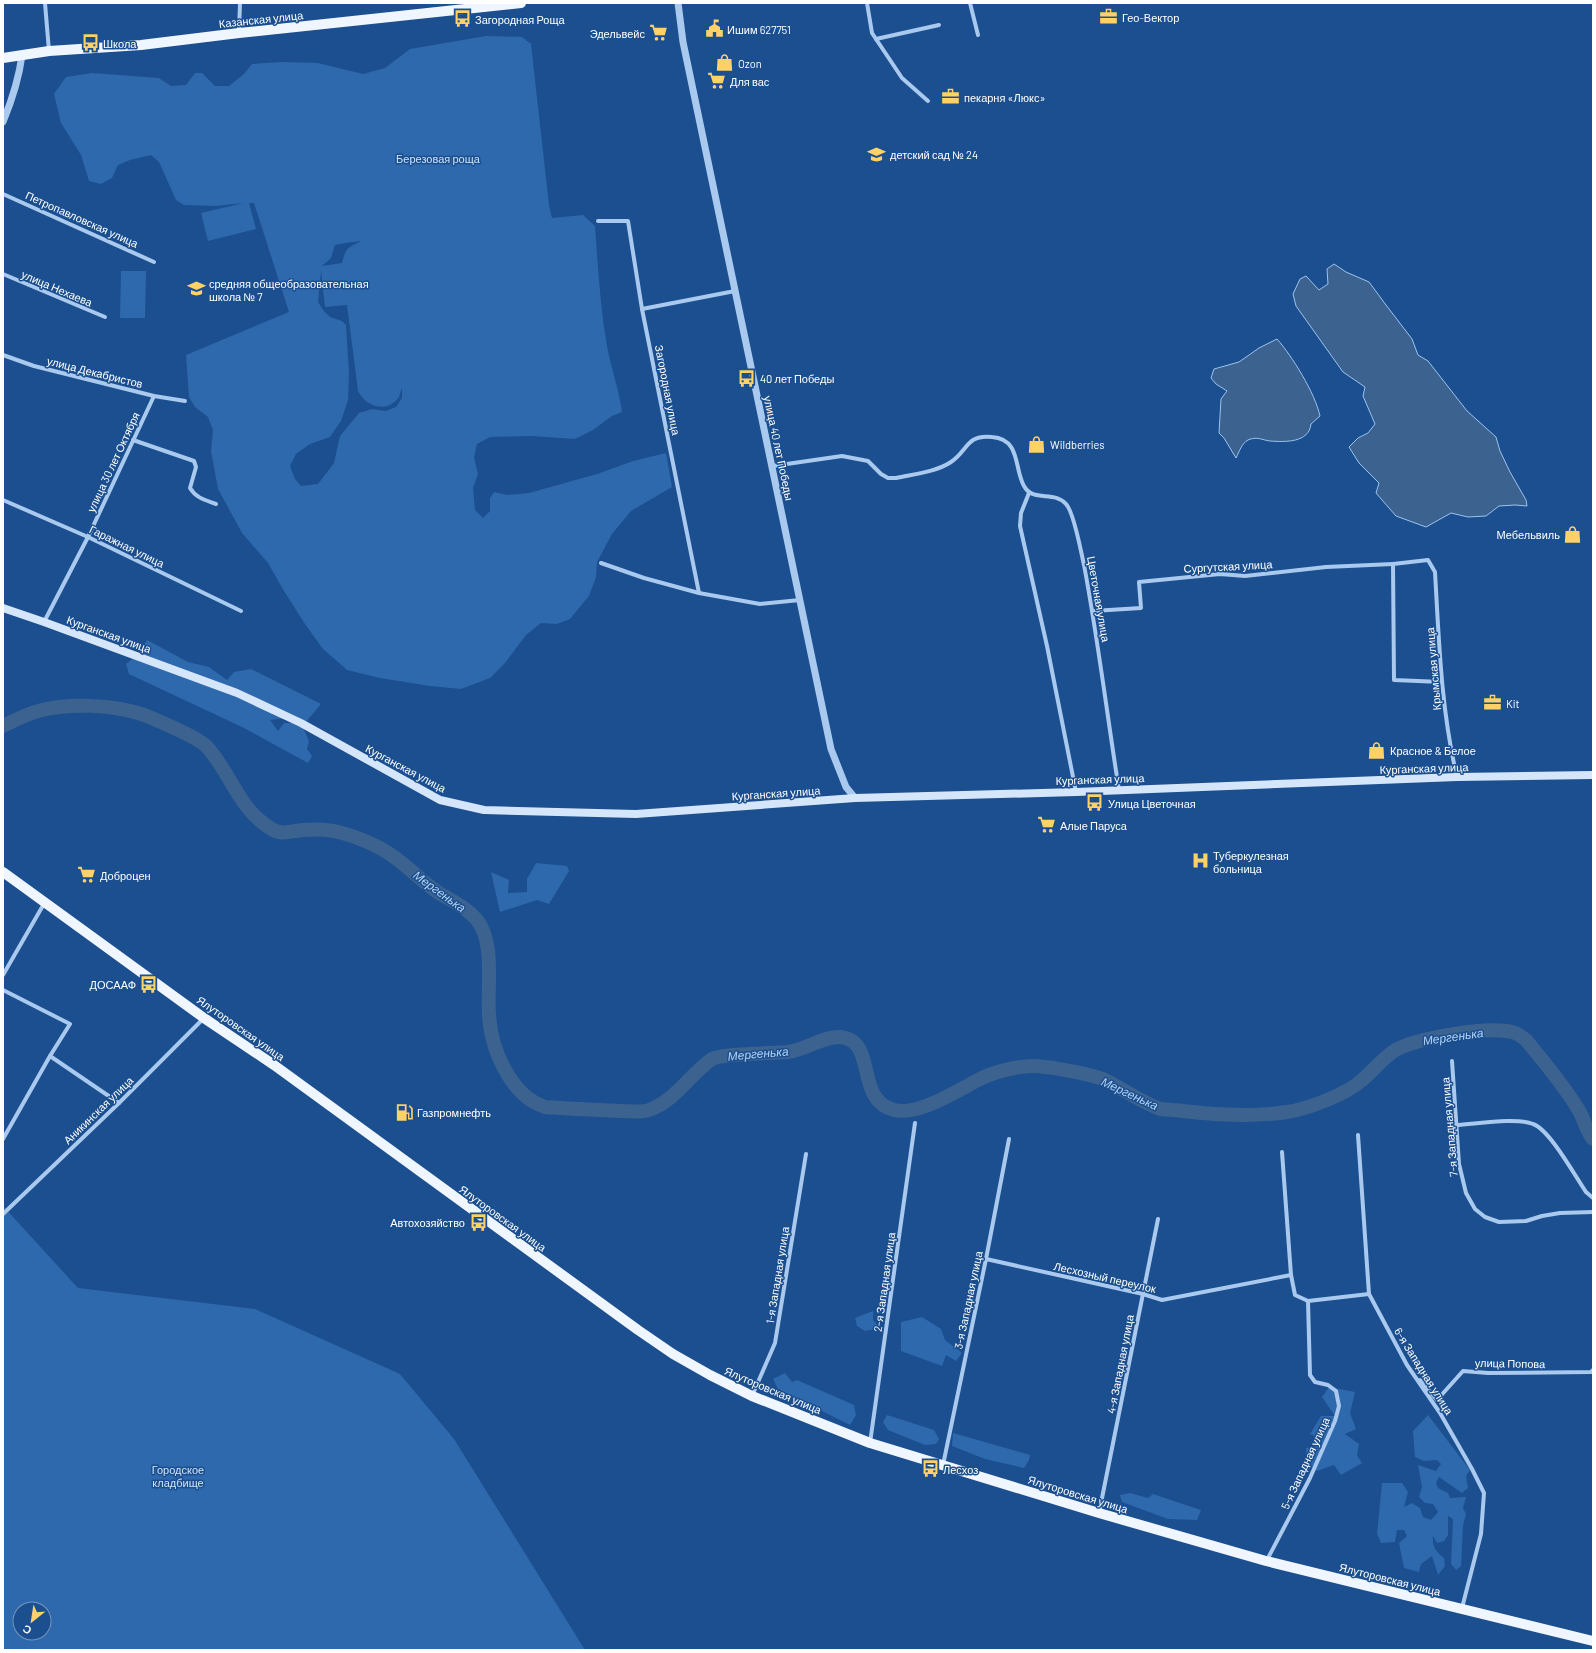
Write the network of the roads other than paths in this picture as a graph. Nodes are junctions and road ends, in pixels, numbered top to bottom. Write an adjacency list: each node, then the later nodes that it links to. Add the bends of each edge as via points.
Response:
1 (45, 3): 11 (street)
2 (240, 3): 8 (street)
3 (521, 3): 8 (main road, Казанская улица)
4 (678, 3): 20 (street, улица 40 лет Победы, via 683,42)
5 (867, 3): 10 (street, via 872,34)
6 (970, 3): 9 (street)
7 (939, 25): 10 (street)
8 (239, 33): 11 (main road, Казанская улица, via 141,45)
9 (978, 35)
10 (876, 39): 14 (street, via 902,78)
11 (49, 51): 12 (main road, Казанская улица)
12 (22, 55): 13 (main road, Казанская улица); 15 (street, via 12,100)
13 (3, 58)
14 (928, 101)
15 (3, 122)
16 (3, 194): 18 (street, Петропавловская улица)
17 (598, 221): 21 (street, Загородная улица, via 628,220)
18 (154, 262)
19 (3, 274): 22 (street, улица Нехаева)
20 (735, 291): 21 (street); 27 (street, улица 40 лет Победы)
21 (642, 309): 34 (street, Загородная улица)
22 (105, 318)
23 (3, 355): 24 (street, улица Декабристов, via 34,366)
24 (154, 396): 25 (street, улица Декабристов); 26 (street, улица 30 лет Октября)
25 (185, 401)
26 (133, 440): 30 (street, via 194,461 196,467 190,488 200,498); 31 (street, улица 30 лет Октября)
27 (773, 466): 28 (street, via 842,456 868,461 881,474 888,478 896,478 947,464 960,455 975,438 992,436 1002,439 1011,446 1017,458 1023,485); 35 (street, улица 40 лет Победы)
28 (1029, 493): 38 (street, Цветочная улица, via 1056,497 1066,504 1077,533); 44 (street, via 1021,514 1020,526)
29 (3, 500): 31 (street, Гаражная улица)
30 (216, 504)
31 (88, 537): 37 (street, Гаражная улица); 39 (street, улица 30 лет Октября)
32 (600, 563): 34 (street)
33 (1393, 564): 38 (street, Сургутская улица, via 1326,567 1245,576 1220,574 1139,582 1141,608); 40 (street, Крымская улица, via 1428,560 1435,572); 40 (street, via 1394,680)
34 (699, 593): 35 (street, via 760,604)
35 (800, 600): 45 (street, улица 40 лет Победы, via 831,749 846,787)
36 (3, 608): 39 (main road, Курганская улица)
37 (241, 611)
38 (1093, 611): 43 (street, Цветочная улица)
39 (44, 622): 45 (main road, Курганская улица, via 237,693 301,723 440,800 484,810 636,814)
40 (1441, 682): 42 (street, Крымская улица, via 1451,752)
41 (1593, 775): 42 (main road, Курганская улица)
42 (1458, 777): 43 (main road, Курганская улица)
43 (1119, 790): 44 (main road, Курганская улица)
44 (1076, 792): 45 (main road, Курганская улица)
45 (854, 798)
46 (3, 872): 47 (main road, Ялуторовская улица)
47 (46, 902): 48 (street); 50 (main road, Ялуторовская улица)
48 (3, 975)
49 (3, 990): 51 (street, via 70,1024)
50 (204, 1018): 53 (street, Аникинская улица); 72 (main road, Ялуторовская улица, via 274,1065 632,1326 673,1354)
51 (50, 1056): 53 (street); 58 (street)
52 (1452, 1061): 55 (street, 7-я Западная улица)
53 (119, 1103): 63 (street, Аникинская улица)
54 (915, 1123): 73 (street, 2-я Западная улица)
55 (1456, 1125): 61 (street, via 1519,1121 1534,1124 1546,1133 1586,1192); 62 (street, 7-я Западная улица, via 1459,1164 1466,1193 1474,1209 1485,1217 1499,1222 1560,1213)
56 (1358, 1135): 68 (street, 6-я Западная улица)
57 (1009, 1139): 65 (street, 3-я Западная улица)
58 (3, 1140)
59 (1282, 1152): 66 (street)
60 (806, 1154): 72 (street, 1-я Западная улица, via 775,1343)
61 (1593, 1198)
62 (1593, 1212)
63 (3, 1214)
64 (1158, 1219): 67 (street, 4-я Западная улица)
65 (986, 1259): 67 (street, Лесхозный переулок); 74 (street, 3-я Западная улица)
66 (1291, 1275): 67 (street, Лесхозный переулок, via 1162,1300); 69 (street, via 1295,1295)
67 (1143, 1294): 75 (street, 4-я Западная улица)
68 (1369, 1294): 69 (street); 70 (street, 6-я Западная улица)
69 (1308, 1302): 76 (street, 5-я Западная улица, via 1310,1375 1315,1382 1328,1385 1336,1391 1339,1406 1310,1478)
70 (1407, 1365): 71 (street, улица Попова, via 1438,1400 1463,1371 1488,1373); 77 (street, 6-я Западная улица, via 1440,1413 1484,1493 1481,1534)
71 (1593, 1370)
72 (752, 1396): 73 (main road, Ялуторовская улица)
73 (870, 1443): 74 (main road, Ялуторовская улица)
74 (942, 1465): 75 (main road, Ялуторовская улица)
75 (1099, 1513): 76 (main road, Ялуторовская улица)
76 (1266, 1561): 77 (main road, Ялуторовская улица)
77 (1462, 1608): 78 (main road, Ялуторовская улица)
78 (1593, 1641)

